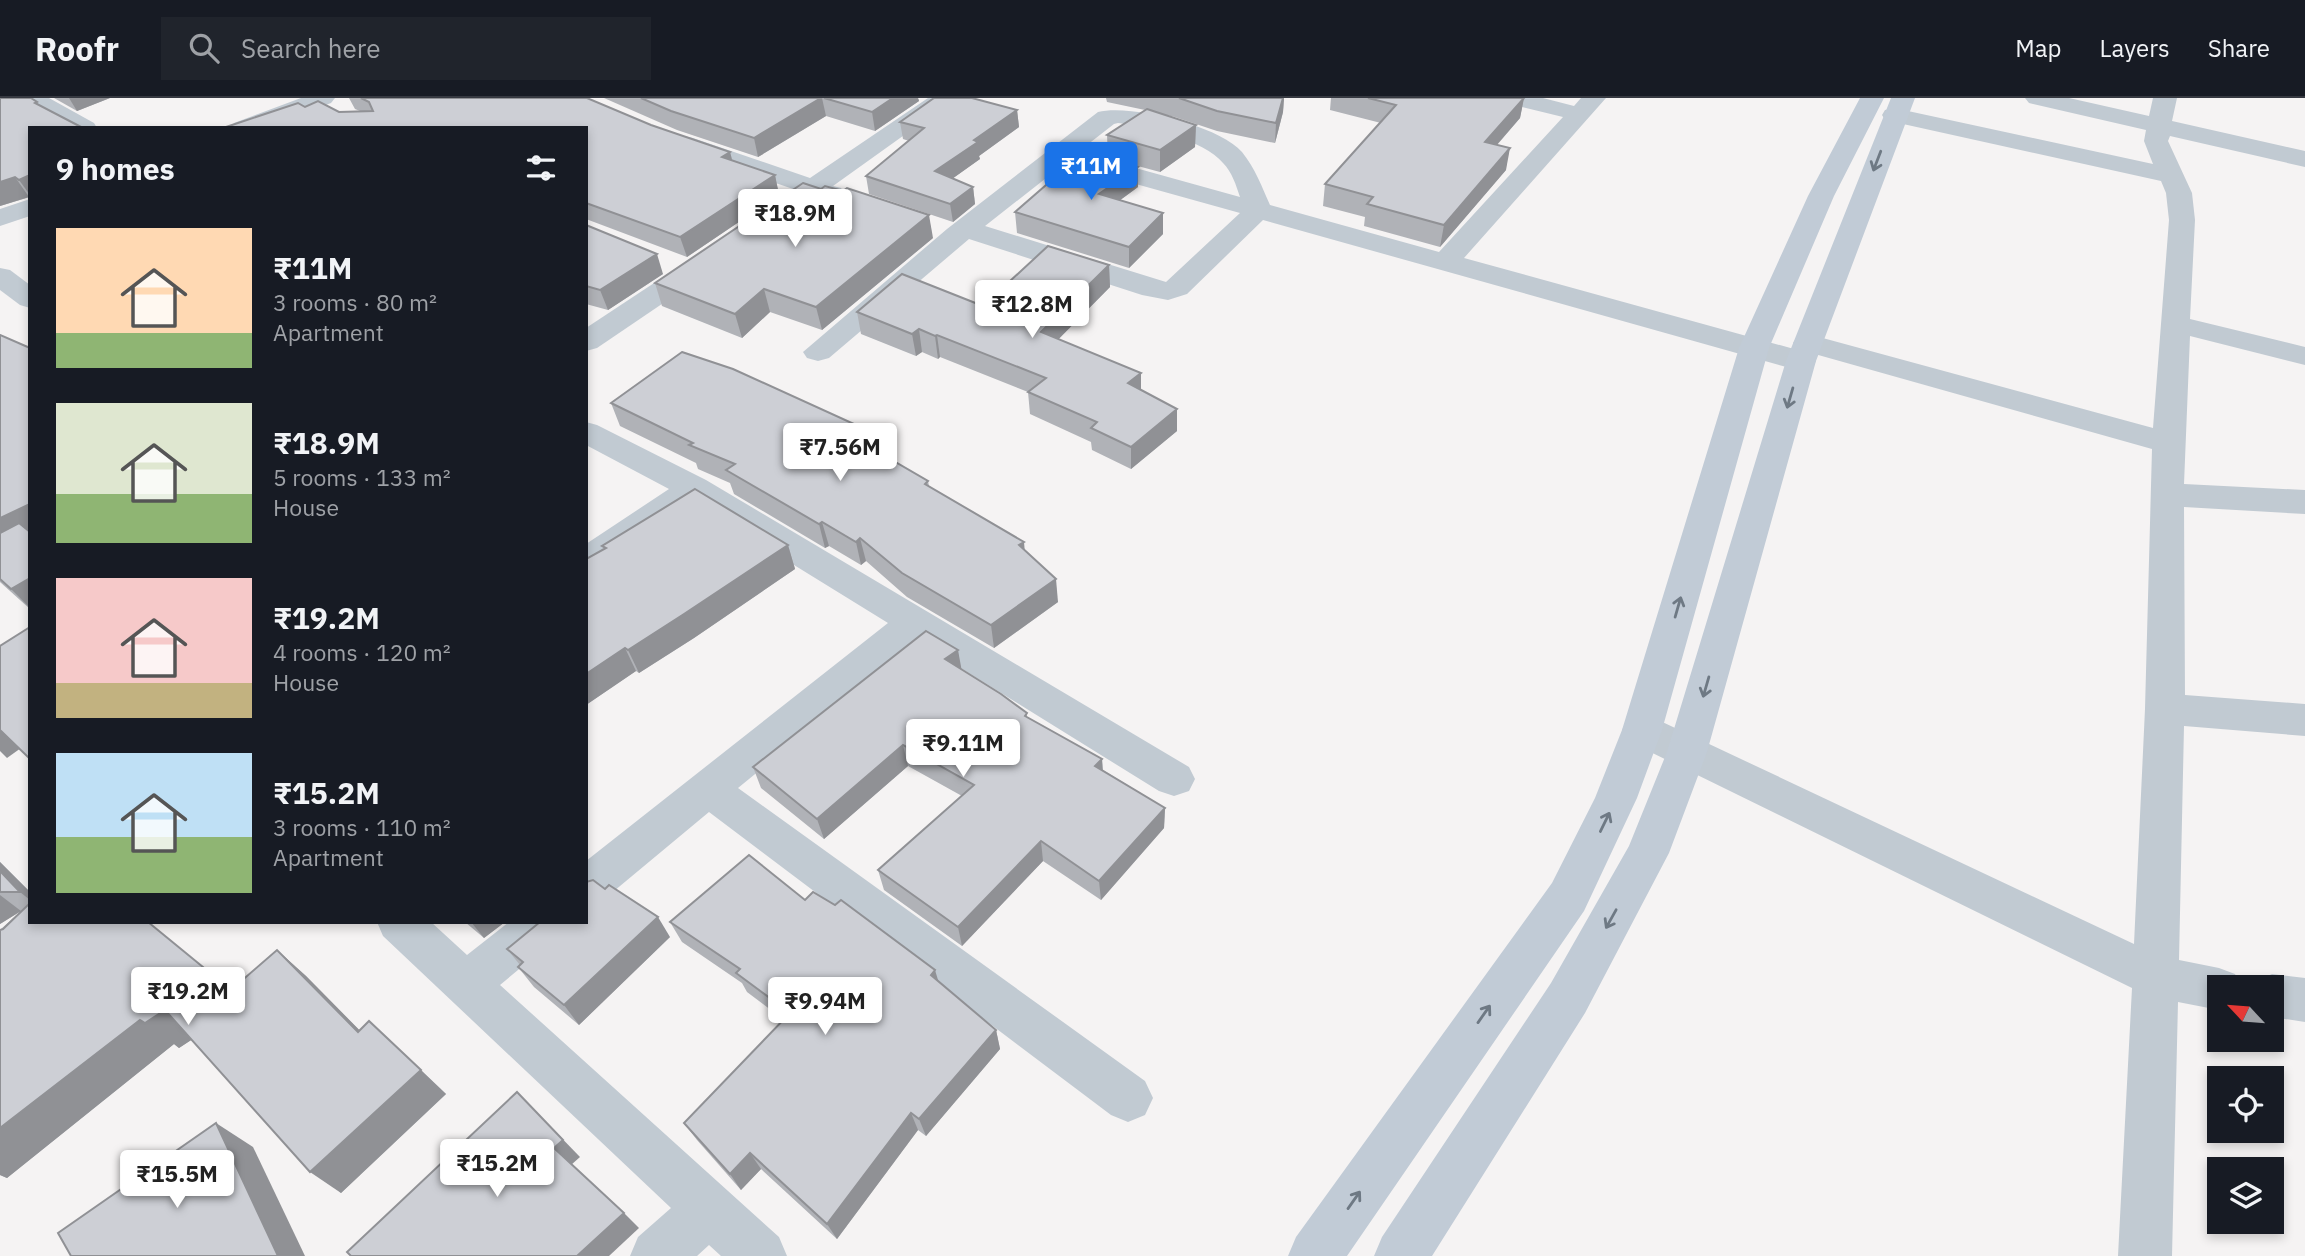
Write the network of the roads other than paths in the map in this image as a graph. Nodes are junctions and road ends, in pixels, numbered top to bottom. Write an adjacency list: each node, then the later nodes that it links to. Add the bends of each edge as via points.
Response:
1 (32, 98): 9 (street)
2 (944, 98): 15 (street)
3 (1514, 98): 7 (street)
4 (2037, 98): 8 (street)
5 (320, 102): 10 (street)
6 (1889, 104): 14 (street); 30 (street, via 1821,196); 32 (street, one-way to 32)
7 (1586, 106): 24 (street)
8 (2162, 112): 13 (street); 14 (street, via 2156,141)
9 (81, 126)
10 (249, 126)
11 (656, 132): 15 (street)
12 (1061, 155): 18 (street); 18 (street, via 1107,117 1131,116 1205,140 1227,152); 20 (street)
13 (2305, 159)
14 (2173, 176): 28 (street, via 2182,220)
15 (813, 187): 16 (street); 21 (street)
16 (853, 200)
17 (28, 208): 19 (street)
18 (1259, 209): 20 (street, via 1177,288 1168,291); 24 (street)
19 (0, 218)
20 (951, 230): 31 (street)
21 (747, 233)
22 (724, 249): 25 (street)
23 (656, 257): 25 (street)
24 (1446, 261): 30 (street)
25 (691, 272): 29 (street)
26 (0, 276): 27 (street)
27 (28, 297)
28 (2175, 324): 33 (street); 35 (street)
29 (588, 341)
30 (1754, 348): 32 (street); 43 (street, one-way to 30)
31 (818, 352)
32 (1804, 352): 35 (street); 44 (street, one-way to 44)
33 (2305, 356)
34 (588, 433): 36 (street)
35 (2168, 443): 37 (street)
36 (694, 488): 39 (street); 40 (street)
37 (2168, 495): 38 (street); 41 (street)
38 (2305, 502)
39 (588, 560)
40 (915, 622): 45 (street); 46 (street)
41 (2165, 709): 42 (street); 50 (street)
42 (2305, 720)
43 (1642, 730): 44 (street); 59 (street, one-way to 43, via 1568,897 1616,798)
44 (1688, 752): 50 (street); 60 (street, one-way to 60, via 1648,853 1568,998)
45 (1174, 779)
46 (708, 789): 47 (street); 55 (street)
47 (588, 885)
48 (401, 924): 51 (street)
49 (541, 924): 51 (street)
50 (2154, 976): 52 (street); 61 (street)
51 (466, 984): 56 (street)
52 (2207, 987)
53 (2284, 997): 54 (street)
54 (2305, 1000)
55 (1128, 1098)
56 (710, 1209): 57 (street); 58 (street)
57 (657, 1256)
58 (760, 1256)
59 (1315, 1256)
60 (1401, 1256)
61 (2145, 1256)

